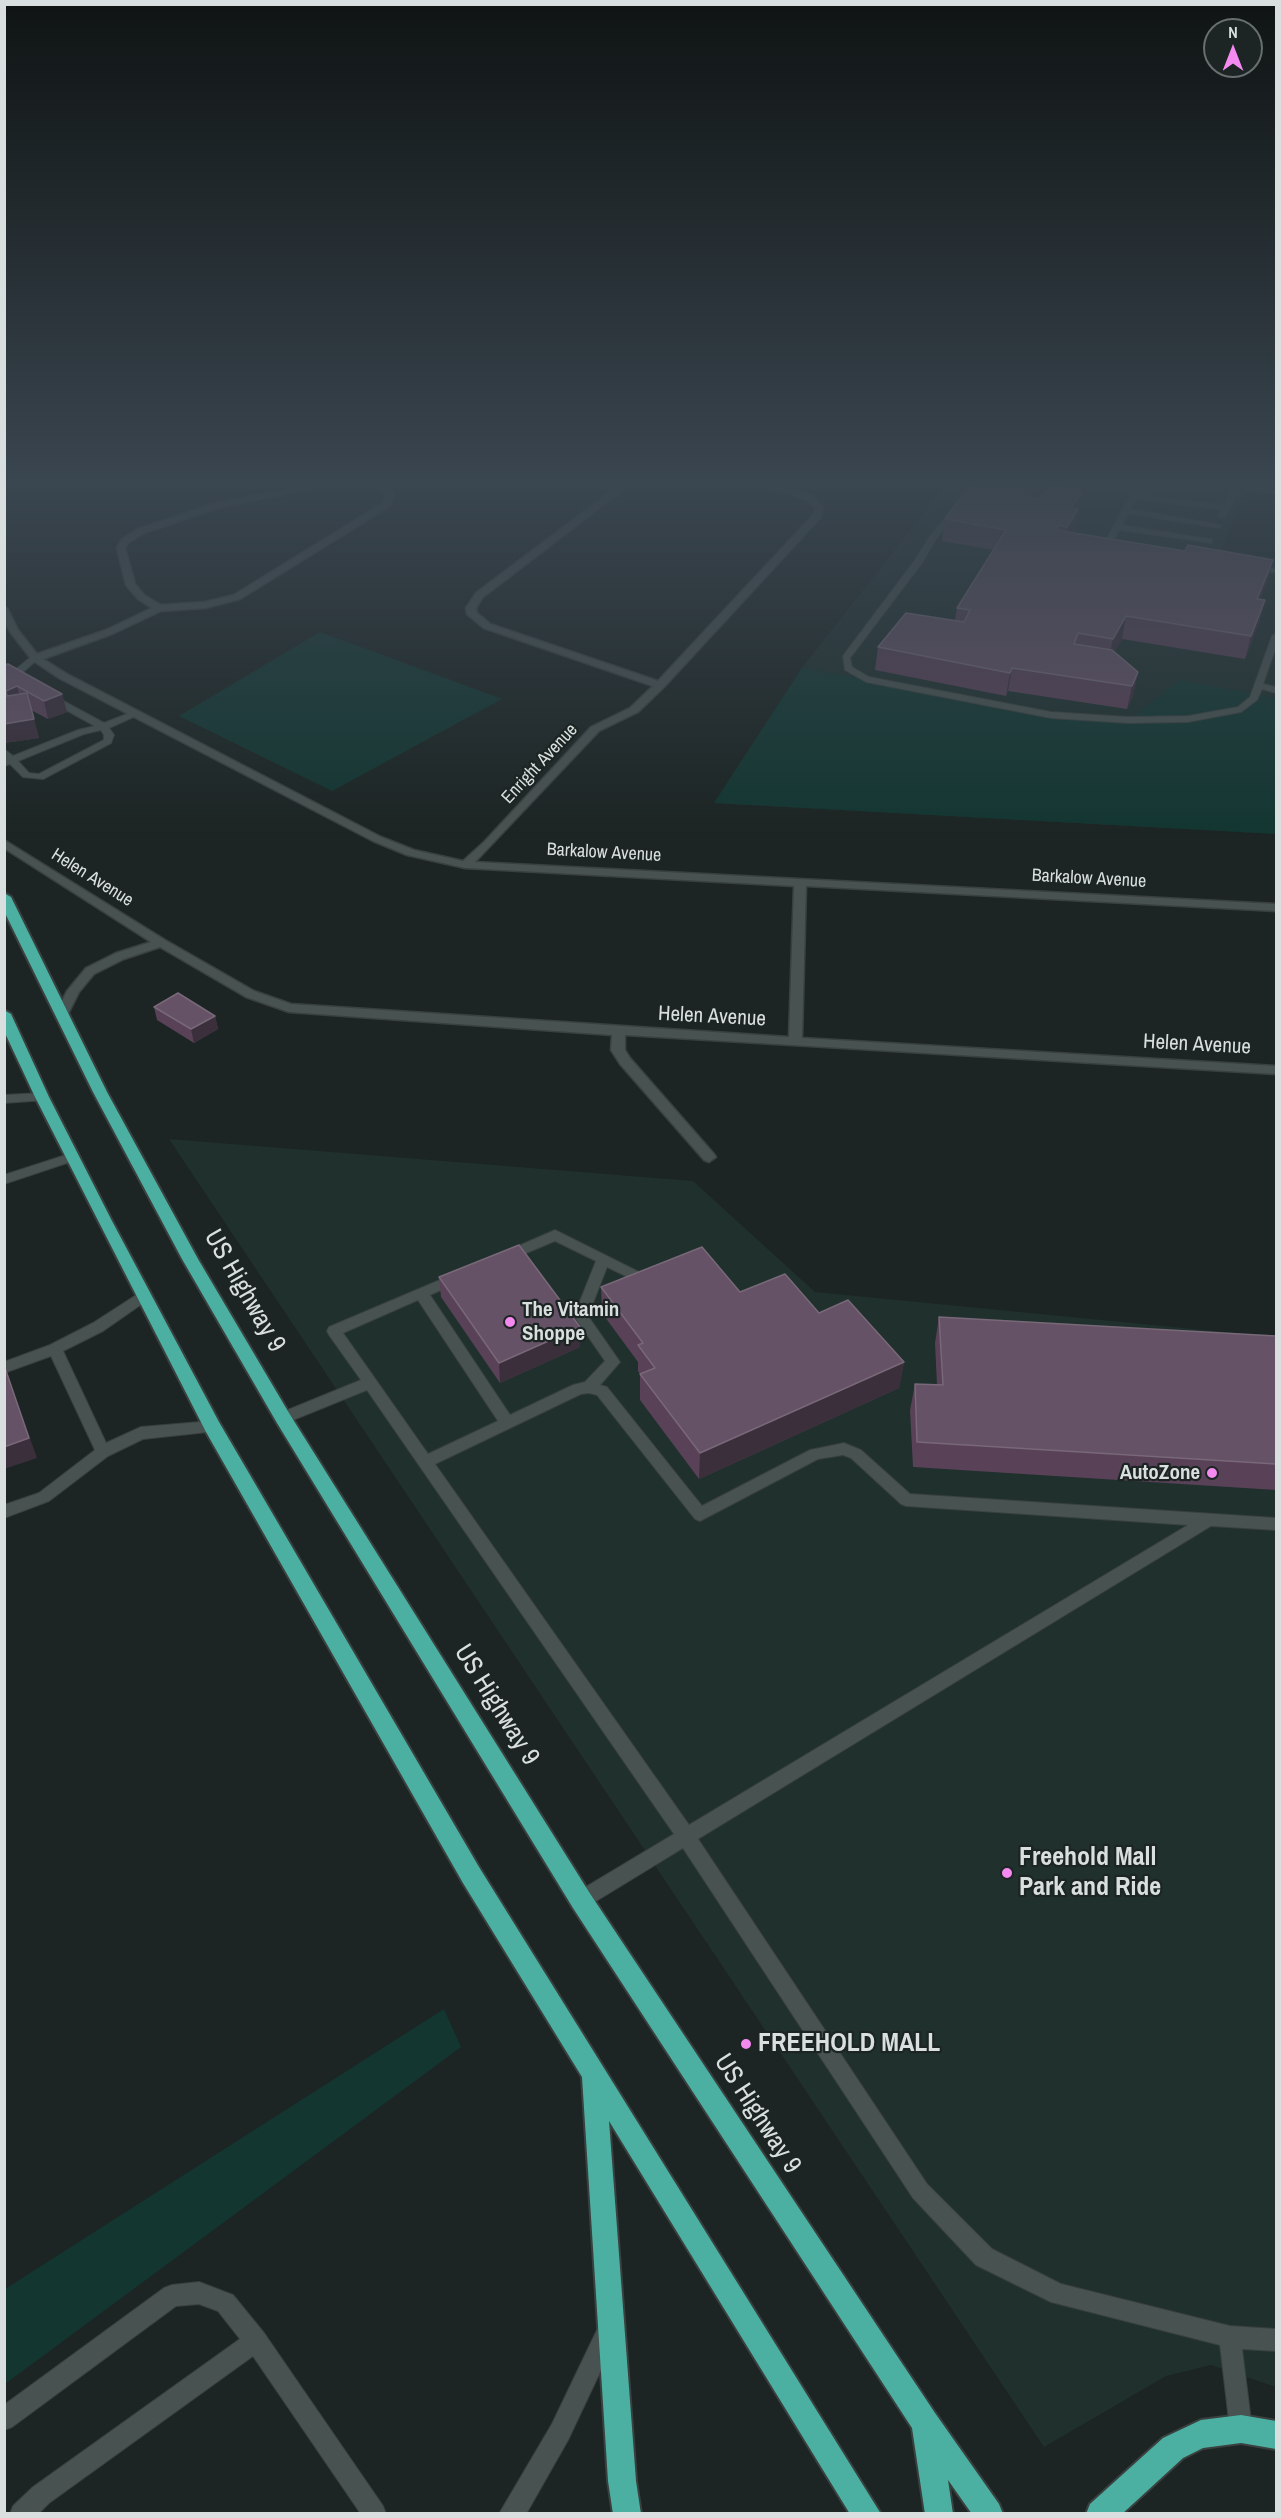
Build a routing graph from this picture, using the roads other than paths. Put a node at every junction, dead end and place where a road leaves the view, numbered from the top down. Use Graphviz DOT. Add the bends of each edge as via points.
graph roads {
  1 [pos="147,601"];
  2 [pos="227,601"];
  3 [pos="476,601"];
  4 [pos="739,601"];
  5 [pos="889,601"];
  6 [pos="159,608"];
  7 [pos="4,610"];
  8 [pos="1276,636"];
  9 [pos="35,658"];
  10 [pos="8,678"];
  11 [pos="22,683"];
  12 [pos="660,685"];
  13 [pos="1258,686"];
  14 [pos="1276,690"];
  15 [pos="43,694"];
  16 [pos="135,714"];
  17 [pos="104,727"];
  18 [pos="7,759"];
  19 [pos="4,843"];
  20 [pos="465,865"];
  21 [pos="800,882"];
  22 [pos="4,897"];
  23 [pos="1276,907"];
  24 [pos="161,943"];
  25 [pos="62,1013"];
  26 [pos="4,1014"];
  27 [pos="619,1031"];
  28 [pos="795,1041"];
  29 [pos="1276,1070"];
  30 [pos="42,1097"];
  31 [pos="4,1099"];
  32 [pos="72,1157"];
  33 [pos="709,1157"];
  34 [pos="4,1180"];
  35 [pos="603,1260"];
  36 [pos="493,1262"];
  37 [pos="462,1275"];
  38 [pos="639,1278"];
  39 [pos="421,1293"];
  40 [pos="144,1295"];
  41 [pos="55,1349"];
  42 [pos="4,1368"];
  43 [pos="371,1382"];
  44 [pos="589,1387"];
  45 [pos="283,1418"];
  46 [pos="507,1423"];
  47 [pos="212,1427"];
  48 [pos="103,1452"];
  49 [pos="425,1462"];
  50 [pos="4,1512"];
  51 [pos="1210,1519"];
  52 [pos="1276,1524"];
  53 [pos="686,1836"];
  54 [pos="581,1900"];
  55 [pos="594,2076"];
  56 [pos="611,2326"];
  57 [pos="1230,2337"];
  58 [pos="1276,2340"];
  59 [pos="256,2341"];
  60 [pos="4,2419"];
  61 [pos="925,2423"];
  62 [pos="1241,2429"];
  63 [pos="1276,2435"];
  64 [pos="21,2514"];
  65 [pos="375,2514"];
  66 [pos="510,2514"];
  67 [pos="627,2514"];
  68 [pos="867,2514"];
  69 [pos="939,2514"];
  70 [pos="989,2514"];
  71 [pos="1100,2514"];
  1 -- 6 [label="street"];
  2 -- 6 [label="street"];
  3 -- 12 [label="street" via="472,614 487,626"];
  4 -- 12 [label="street, Enright Avenue"];
  5 -- 13 [label="lane" via="846,658 848,668 866,679 1051,716 1128,720 1188,719 1241,709 1254,698"];
  6 -- 9 [label="street" via="128,625"];
  7 -- 9 [label="street, Barkalow Avenue"];
  8 -- 13 [label="lane"];
  9 -- 10 [label="lane"];
  9 -- 16 [label="street, Barkalow Avenue"];
  10 -- 11 [label="lane"];
  12 -- 20 [label="street, Enright Avenue" via="634,710 596,729"];
  13 -- 14 [label="lane"];
  15 -- 17 [label="lane"];
  16 -- 17 [label="lane"];
  16 -- 20 [label="street, Barkalow Avenue" via="376,839 411,853"];
  17 -- 18 [label="lane"];
  17 -- 18 [label="lane" via="108,741 40,777 26,775"];
  19 -- 24 [label="street, Helen Avenue"];
  20 -- 21 [label="street, Barkalow Avenue"];
  21 -- 23 [label="street, Barkalow Avenue"];
  21 -- 28 [label="street"];
  22 -- 25 [label="highway, US Highway 9"];
  24 -- 25 [label="street" via="90,971 73,991"];
  24 -- 27 [label="street, Helen Avenue" via="250,994 289,1008"];
  25 -- 45 [label="highway, US Highway 9" via="190,1259"];
  26 -- 30 [label="highway"];
  27 -- 28 [label="street, Helen Avenue"];
  27 -- 33 [label="street" via="618,1050 625,1061"];
  28 -- 29 [label="street, Helen Avenue"];
  30 -- 31 [label="lane"];
  30 -- 32 [label="highway"];
  32 -- 34 [label="lane"];
  32 -- 40 [label="highway"];
  35 -- 36 [label="lane" via="555,1235"];
  35 -- 38 [label="lane"];
  35 -- 44 [label="lane" via="580,1316 613,1362"];
  37 -- 39 [label="lane"];
  39 -- 43 [label="lane" via="334,1331"];
  39 -- 46 [label="lane"];
  40 -- 41 [label="lane" via="98,1327"];
  40 -- 47 [label="highway"];
  41 -- 42 [label="lane"];
  41 -- 48 [label="lane"];
  43 -- 45 [label="lane"];
  43 -- 49 [label="lane"];
  44 -- 46 [label="lane"];
  44 -- 51 [label="lane" via="602,1391 700,1515 815,1454 844,1449 856,1454 906,1500"];
  45 -- 54 [label="highway, US Highway 9"];
  46 -- 49 [label="lane"];
  47 -- 48 [label="lane" via="141,1433"];
  47 -- 55 [label="highway" via="471,1875"];
  48 -- 50 [label="lane" via="45,1497"];
  49 -- 53 [label="lane"];
  51 -- 52 [label="lane"];
  51 -- 53 [label="lane"];
  53 -- 54 [label="lane"];
  53 -- 57 [label="lane" via="920,2191 984,2257 1059,2294"];
  54 -- 61 [label="highway, US Highway 9"];
  55 -- 56 [label="highway"];
  55 -- 68 [label="highway"];
  56 -- 66 [label="lane" via="560,2432"];
  56 -- 67 [label="highway"];
  57 -- 58 [label="lane"];
  57 -- 62 [label="lane"];
  59 -- 60 [label="lane" via="225,2303 199,2293 172,2296"];
  59 -- 64 [label="lane" via="41,2495"];
  59 -- 65 [label="lane"];
  61 -- 69 [label="highway"];
  61 -- 70 [label="highway, US Highway 9"];
  62 -- 63 [label="highway"];
  62 -- 71 [label="highway" via="1201,2434 1173,2448"];
}
